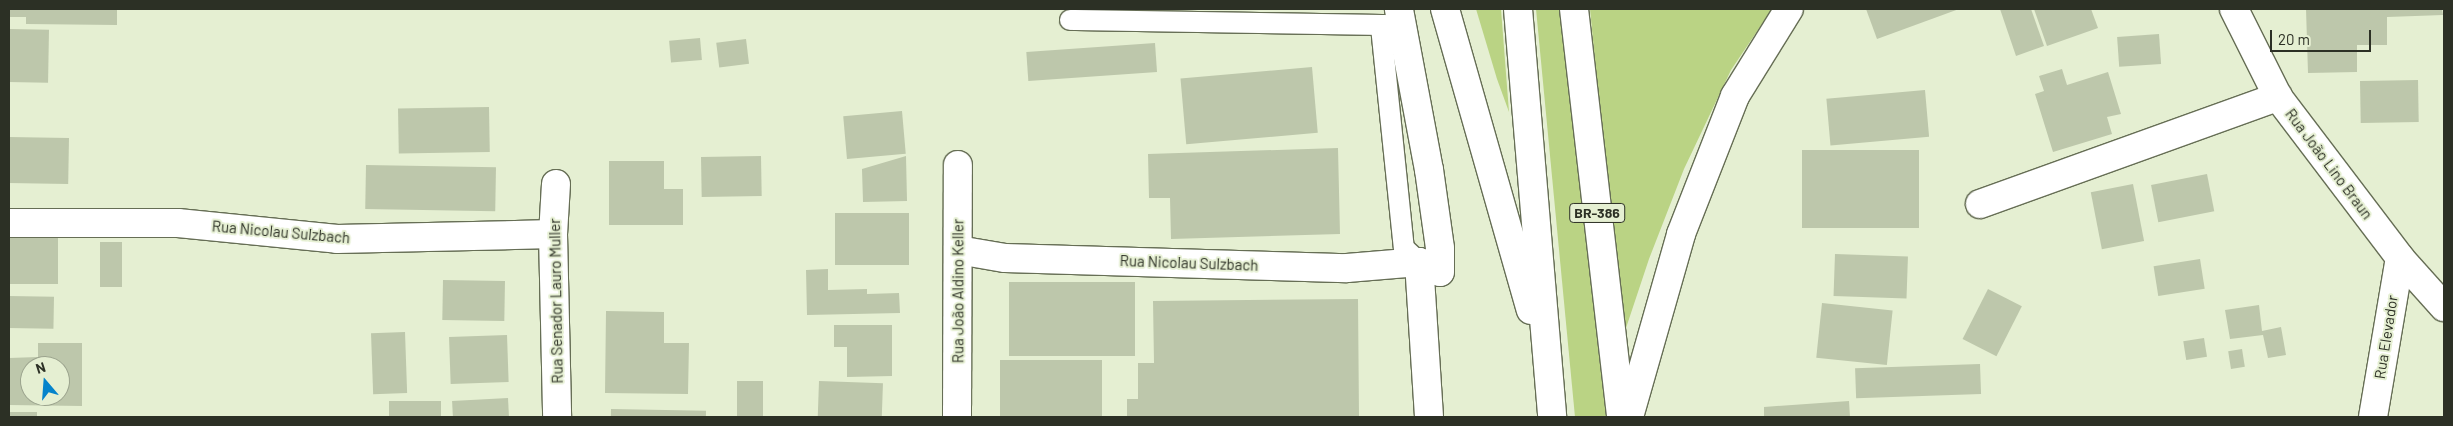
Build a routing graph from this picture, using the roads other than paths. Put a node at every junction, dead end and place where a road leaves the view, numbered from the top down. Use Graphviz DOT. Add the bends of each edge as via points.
graph roads {
  1 [pos="1445,9"];
  2 [pos="1518,9"];
  3 [pos="1574,9"];
  4 [pos="1789,9"];
  5 [pos="2234,9"];
  6 [pos="1070,20"];
  7 [pos="1394,20"];
  8 [pos="2278,97"];
  9 [pos="958,165"];
  10 [pos="556,184"];
  11 [pos="1980,204"];
  12 [pos="9,223"];
  13 [pos="554,234"];
  14 [pos="958,250"];
  15 [pos="1421,253"];
  16 [pos="2400,258"];
  17 [pos="2444,307"];
  18 [pos="1547,370"];
  19 [pos="557,417"];
  20 [pos="957,417"];
  21 [pos="1429,417"];
  22 [pos="1552,417"];
  23 [pos="1620,417"];
  24 [pos="1629,417"];
  25 [pos="2373,417"];
  1 -- 18 [label="main road"];
  2 -- 18 [label="main road"];
  3 -- 23 [label="main road, BR-386"];
  4 -- 24 [label="main road" via="1735,96 1681,234"];
  5 -- 8 [label="main road, Rua João Lino Braun"];
  6 -- 7 [label="lane"];
  7 -- 15 [label="main road"];
  7 -- 15 [label="lane"];
  8 -- 11 [label="main road"];
  8 -- 16 [label="main road, Rua João Lino Braun"];
  9 -- 14 [label="main road, Rua João Aldino Keller"];
  10 -- 13 [label="main road, Rua Senador Lauro Muller"];
  12 -- 13 [label="main road, Rua Nicolau Sulzbach" via="178,222 337,238"];
  13 -- 19 [label="main road, Rua Senador Lauro Muller"];
  14 -- 15 [label="main road, Rua Nicolau Sulzbach" via="1005,258 1328,268"];
  14 -- 20 [label="main road, Rua João Aldino Keller"];
  15 -- 21 [label="main road"];
  16 -- 17 [label="main road, Rua João Lino Braun"];
  16 -- 25 [label="main road, Rua Elevador"];
  18 -- 22 [label="main road"];
}
